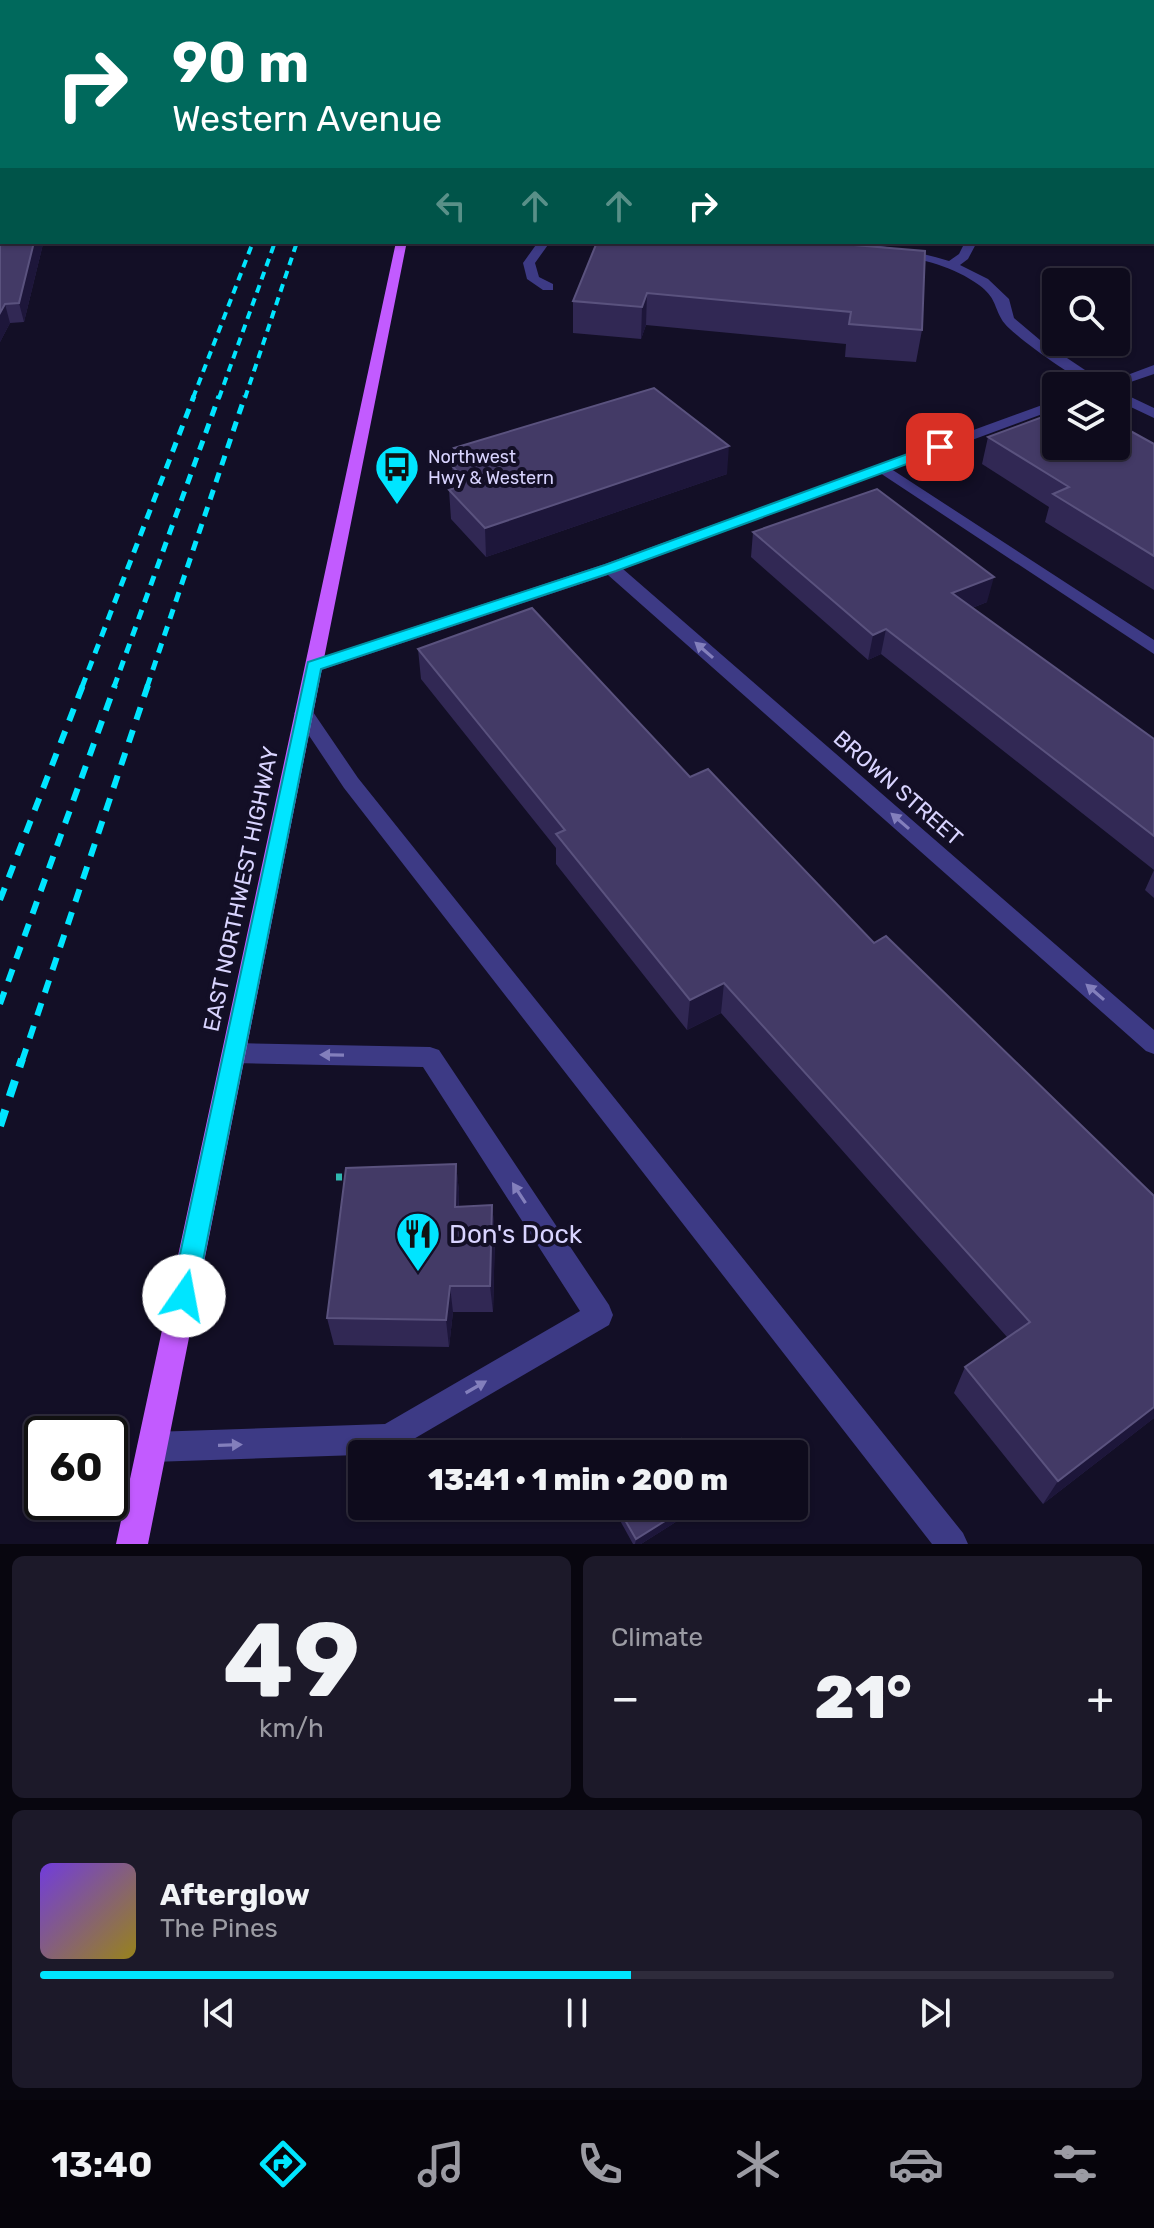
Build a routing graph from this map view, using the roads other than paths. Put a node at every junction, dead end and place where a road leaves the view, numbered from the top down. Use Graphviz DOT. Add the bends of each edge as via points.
graph roads {
  1 [pos="401,244"];
  2 [pos="543,244"];
  3 [pos="843,244"];
  4 [pos="970,244"];
  5 [pos="951,266"];
  6 [pos="548,287"];
  7 [pos="1154,369"];
  8 [pos="1081,372"];
  9 [pos="1130,377"];
  10 [pos="1130,401"];
  11 [pos="1042,409"];
  12 [pos="1154,414"];
  13 [pos="882,468"];
  14 [pos="611,568"];
  15 [pos="1154,648"];
  16 [pos="314,666"];
  17 [pos="304,713"];
  18 [pos="1154,1044"];
  19 [pos="234,1053"];
  20 [pos="152,1447"];
  21 [pos="132,1544"];
  22 [pos="952,1544"];
  1 -- 16 [label="main road, EAST NORTHWEST HIGHWAY"];
  2 -- 6 [label="street" via="529,263 533,279"];
  3 -- 5 [label="street"];
  4 -- 5 [label="street"];
  5 -- 8 [label="street" via="983,282 1004,302 1008,319"];
  7 -- 9 [label="street"];
  10 -- 12 [label="street"];
  11 -- 13 [label="street"];
  13 -- 14 [label="street"];
  13 -- 15 [label="street"];
  14 -- 16 [label="street"];
  18 -- 14 [label="street, BROWN STREET, one-way"];
  16 -- 17 [label="main road, EAST NORTHWEST HIGHWAY"];
  17 -- 19 [label="main road, EAST NORTHWEST HIGHWAY"];
  17 -- 22 [label="street" via="360,795"];
  19 -- 20 [label="main road, EAST NORTHWEST HIGHWAY"];
  20 -- 19 [label="street, one-way" via="388,1439 599,1315 430,1057"];
  20 -- 21 [label="main road, EAST NORTHWEST HIGHWAY"];
}
